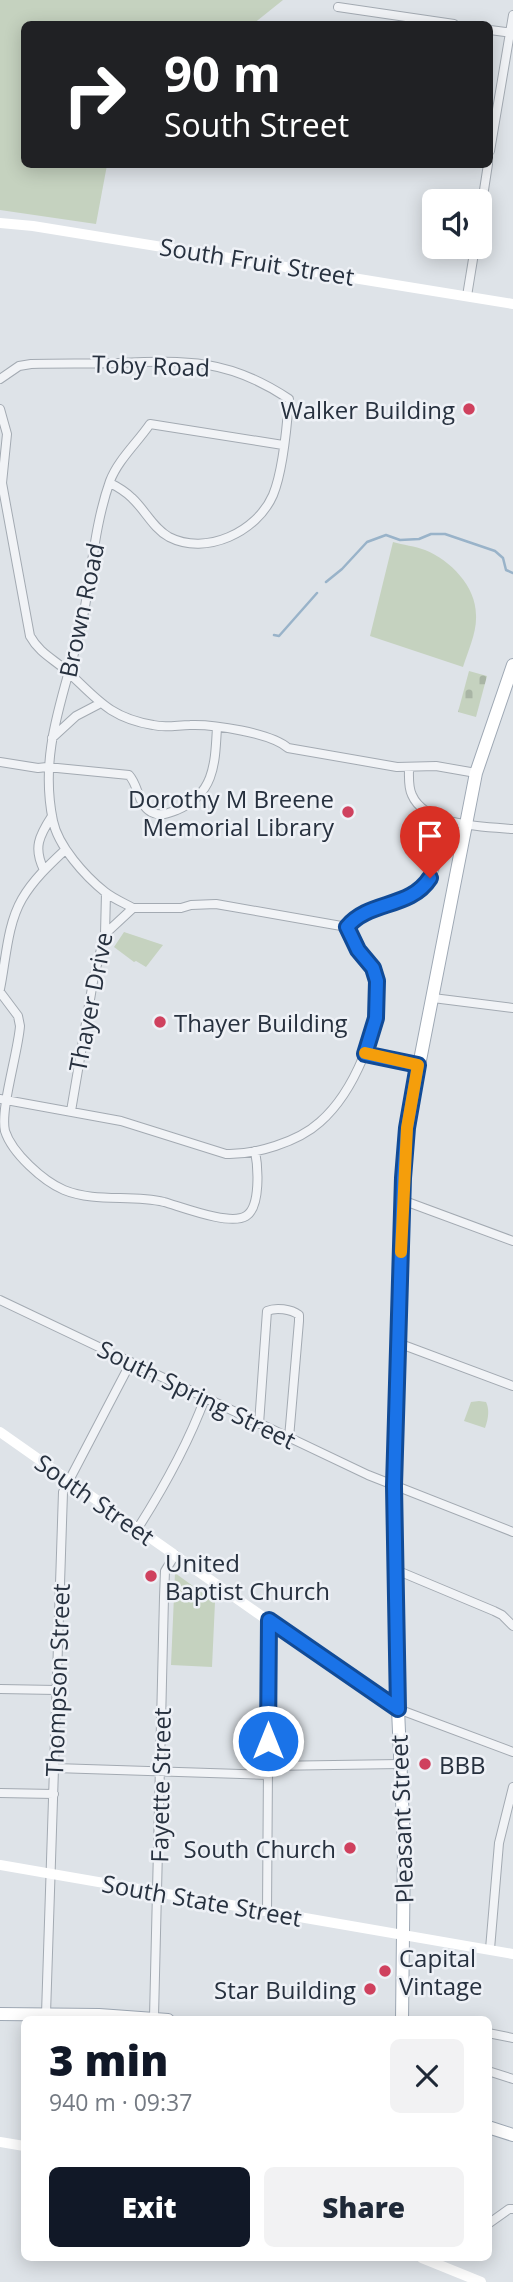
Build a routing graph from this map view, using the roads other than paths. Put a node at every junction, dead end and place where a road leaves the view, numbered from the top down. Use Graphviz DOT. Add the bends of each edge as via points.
graph roads {
  1 [pos="338,7"];
  2 [pos="513,15"];
  3 [pos="434,21"];
  4 [pos="493,30"];
  5 [pos="512,33"];
  6 [pos="493,134"];
  7 [pos="487,168"];
  8 [pos="484,189"];
  9 [pos="0,223"];
  10 [pos="473,259"];
  11 [pos="467,296"];
  12 [pos="513,304"];
  13 [pos="0,379"];
  14 [pos="0,409"];
  15 [pos="283,445"];
  16 [pos="110,483"];
  17 [pos="513,665"];
  18 [pos="68,672"];
  19 [pos="99,704"];
  20 [pos="217,727"];
  21 [pos="52,738"];
  22 [pos="0,762"];
  23 [pos="47,767"];
  24 [pos="409,768"];
  25 [pos="476,773"];
  26 [pos="52,816"];
  27 [pos="445,820"];
  28 [pos="466,823"];
  29 [pos="513,829"];
  30 [pos="65,850"];
  31 [pos="44,870"];
  32 [pos="106,893"];
  33 [pos="133,908"];
  34 [pos="347,927"];
  35 [pos="106,934"];
  36 [pos="0,991"];
  37 [pos="433,998"];
  38 [pos="513,1008"];
  39 [pos="365,1054"];
  40 [pos="418,1065"];
  41 [pos="0,1088"];
  42 [pos="3,1099"];
  43 [pos="71,1111"];
  44 [pos="255,1151"];
  45 [pos="402,1200"];
  46 [pos="513,1241"];
  47 [pos="0,1300"];
  48 [pos="398,1343"];
  49 [pos="131,1362"];
  50 [pos="513,1386"];
  51 [pos="205,1398"];
  52 [pos="259,1424"];
  53 [pos="0,1432"];
  54 [pos="289,1438"];
  55 [pos="69,1480"];
  56 [pos="394,1486"];
  57 [pos="138,1528"];
  58 [pos="513,1532"];
  59 [pos="176,1555"];
  60 [pos="396,1570"];
  61 [pos="269,1620"];
  62 [pos="513,1626"];
  63 [pos="0,1689"];
  64 [pos="56,1690"];
  65 [pos="398,1709"];
  66 [pos="513,1752"];
  67 [pos="400,1764"];
  68 [pos="55,1768"];
  69 [pos="268,1770"];
  70 [pos="161,1772"];
  71 [pos="513,1787"];
  72 [pos="0,1793"];
  73 [pos="54,1794"];
  74 [pos="0,1865"];
  75 [pos="51,1874"];
  76 [pos="158,1892"];
  77 [pos="267,1912"];
  78 [pos="403,1936"];
  79 [pos="490,1950"];
  80 [pos="513,1954"];
  81 [pos="0,2014"];
  82 [pos="46,2014"];
  83 [pos="118,2016"];
  84 [pos="154,2016"];
  85 [pos="401,2016"];
  86 [pos="492,2035"];
  87 [pos="513,2038"];
  88 [pos="492,2072"];
  89 [pos="513,2079"];
  90 [pos="492,2128"];
  91 [pos="513,2135"];
  92 [pos="0,2142"];
  93 [pos="21,2146"];
  94 [pos="513,2209"];
  95 [pos="492,2221"];
  96 [pos="434,2261"];
  97 [pos="481,2282"];
  1 -- 3 [label="street"];
  2 -- 5 [label="street"];
  4 -- 5 [label="street"];
  5 -- 6 [label="street"];
  7 -- 8 [label="street"];
  9 -- 11 [label="street, South Fruit Street"];
  10 -- 11 [label="street"];
  11 -- 12 [label="street, South Fruit Street"];
  13 -- 15 [label="street, Toby Road" via="31,364 167,360 215,365 256,379 289,399"];
  14 -- 18 [label="street" via="7,434 2,483 30,636 41,652"];
  15 -- 16 [label="street, Brown Road" via="150,424"];
  15 -- 16 [label="street, Toby Road" via="276,485 263,512 231,536 212,543 182,542 163,533 133,499"];
  16 -- 18 [label="street, Brown Road"];
  17 -- 25 [label="main road, Pleasant Street"];
  18 -- 19 [label="street"];
  18 -- 21 [label="street, Brown Road"];
  19 -- 20 [label="street" via="153,726"];
  19 -- 21 [label="street" via="76,716"];
  20 -- 23 [label="street" via="207,788 184,807 166,814 148,810 129,775"];
  20 -- 24 [label="street" via="274,740 288,748"];
  21 -- 23 [label="street, Brown Road"];
  22 -- 23 [label="street"];
  23 -- 26 [label="street, Brown Road"];
  24 -- 25 [label="street" via="436,766"];
  24 -- 27 [label="street" via="412,797 425,811"];
  25 -- 28 [label="main road, Pleasant Street"];
  26 -- 30 [label="street, Brown Road"];
  26 -- 31 [label="street" via="40,834 37,856"];
  27 -- 28 [label="street"];
  27 -- 34 [label="street" via="440,848 424,887 415,895 356,917"];
  28 -- 29 [label="street"];
  28 -- 37 [label="main road, Pleasant Street"];
  30 -- 31 [label="street"];
  30 -- 32 [label="street, Brown Road"];
  31 -- 36 [label="street" via="20,902 13,920"];
  32 -- 33 [label="street, Brown Road"];
  32 -- 35 [label="street, Thayer Drive"];
  33 -- 34 [label="street" via="216,904"];
  33 -- 35 [label="street"];
  34 -- 39 [label="street" via="377,981 376,1018"];
  35 -- 43 [label="street, Thayer Drive" via="94,976"];
  36 -- 42 [label="street" via="20,1026"];
  37 -- 38 [label="street"];
  37 -- 40 [label="main road, Pleasant Street"];
  39 -- 40 [label="street"];
  39 -- 44 [label="street" via="320,1123 291,1140"];
  40 -- 45 [label="main road, Pleasant Street" via="407,1128"];
  41 -- 42 [label="street"];
  42 -- 43 [label="street"];
  42 -- 44 [label="street" via="3,1125 12,1144 46,1180 83,1196 143,1198 240,1219 254,1206"];
  43 -- 44 [label="street" via="134,1125 206,1150 238,1155"];
  45 -- 46 [label="street"];
  45 -- 48 [label="main road, Pleasant Street"];
  47 -- 49 [label="street, South Spring Street"];
  48 -- 50 [label="street"];
  48 -- 56 [label="main road, Pleasant Street"];
  49 -- 51 [label="street, South Spring Street"];
  49 -- 55 [label="street, Thompson Street"];
  51 -- 52 [label="street, South Spring Street"];
  51 -- 57 [label="street" via="167,1481"];
  52 -- 54 [label="street, South Spring Street"];
  52 -- 54 [label="street" via="267,1311 283,1310 299,1315"];
  53 -- 55 [label="street, South Street"];
  54 -- 56 [label="street, South Spring Street"];
  55 -- 57 [label="street, South Street"];
  55 -- 64 [label="street, Thompson Street" via="62,1504"];
  56 -- 58 [label="street, South Spring Street"];
  56 -- 60 [label="main road, Pleasant Street"];
  57 -- 59 [label="street, South Street"];
  59 -- 61 [label="street, South Street"];
  59 -- 70 [label="street, Fayette Street" via="166,1571"];
  60 -- 62 [label="street" via="494,1611"];
  60 -- 65 [label="main road, Pleasant Street"];
  61 -- 65 [label="street, South Street"];
  61 -- 69 [label="street"];
  63 -- 64 [label="street"];
  64 -- 68 [label="street, Thompson Street"];
  65 -- 66 [label="street"];
  65 -- 67 [label="main road, Pleasant Street"];
  67 -- 69 [label="street"];
  67 -- 78 [label="main road, Pleasant Street"];
  68 -- 70 [label="street"];
  68 -- 73 [label="street, Thompson Street"];
  69 -- 70 [label="street"];
  69 -- 77 [label="street"];
  70 -- 76 [label="street, Fayette Street"];
  71 -- 79 [label="street" via="499,1843"];
  72 -- 73 [label="street"];
  73 -- 75 [label="street, Thompson Street"];
  74 -- 75 [label="street, South State Street"];
  75 -- 76 [label="street, South State Street"];
  75 -- 82 [label="street, Thompson Street"];
  76 -- 77 [label="street, South State Street"];
  76 -- 84 [label="street, Fayette Street"];
  77 -- 78 [label="street, South State Street"];
  78 -- 79 [label="street, South State Street"];
  78 -- 85 [label="main road, Pleasant Street"];
  79 -- 80 [label="street, South State Street"];
  81 -- 82 [label="main road"];
  82 -- 83 [label="main road"];
  86 -- 87 [label="street"];
  88 -- 89 [label="street"];
  90 -- 91 [label="main road"];
  92 -- 93 [label="street"];
  94 -- 95 [label="street"];
  96 -- 97 [label="street"];
}
